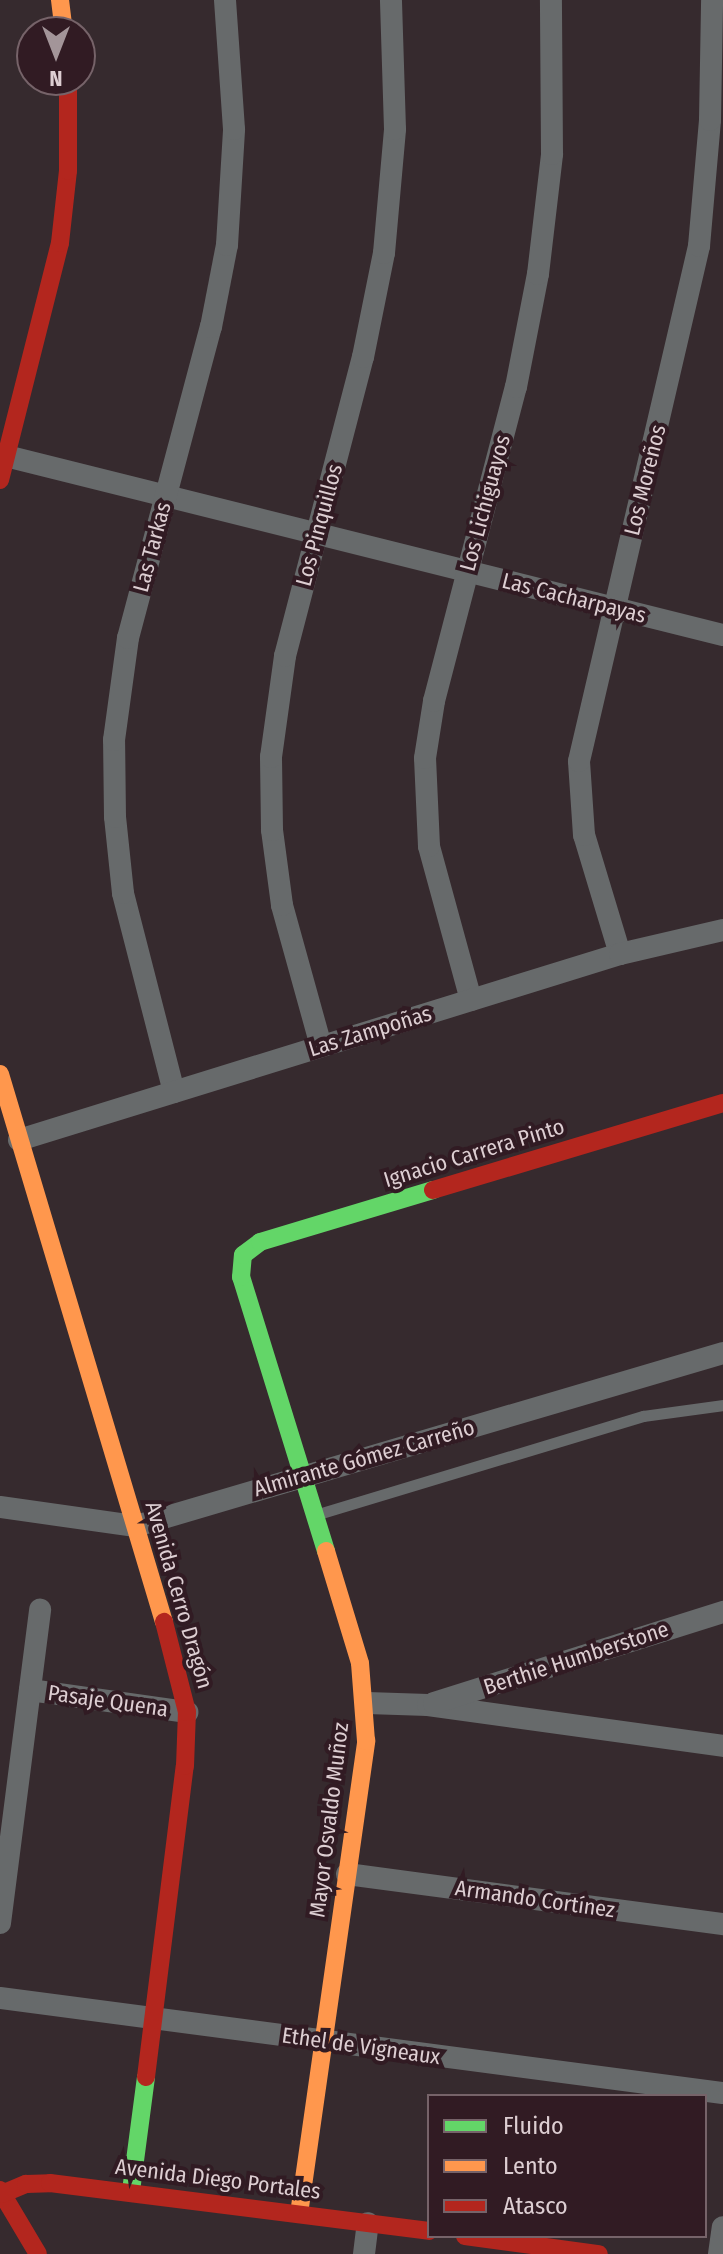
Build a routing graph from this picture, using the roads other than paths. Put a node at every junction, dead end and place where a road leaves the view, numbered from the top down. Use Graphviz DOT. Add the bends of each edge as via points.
graph roads {
  1 [pos="225,0"];
  2 [pos="391,0"];
  3 [pos="551,0"];
  4 [pos="712,0"];
  5 [pos="68,96"];
  6 [pos="6,456"];
  7 [pos="0,480"];
  8 [pos="166,496"];
  9 [pos="317,533"];
  10 [pos="467,571"];
  11 [pos="613,608"];
  12 [pos="723,635"];
  13 [pos="723,930"];
  14 [pos="620,954"];
  15 [pos="471,1000"];
  16 [pos="321,1046"];
  17 [pos="0,1074"];
  18 [pos="174,1092"];
  19 [pos="723,1103"];
  20 [pos="19,1140"];
  21 [pos="243,1255"];
  22 [pos="723,1353"];
  23 [pos="723,1405"];
  24 [pos="303,1476"];
  25 [pos="0,1507"];
  26 [pos="314,1516"];
  27 [pos="136,1526"];
  28 [pos="40,1610"];
  29 [pos="723,1612"];
  30 [pos="30,1690"];
  31 [pos="367,1703"];
  32 [pos="428,1705"];
  33 [pos="187,1712"];
  34 [pos="723,1746"];
  35 [pos="347,1874"];
  36 [pos="0,1923"];
  37 [pos="723,1924"];
  38 [pos="0,1998"];
  39 [pos="153,2018"];
  40 [pos="323,2041"];
  41 [pos="723,2093"];
  42 [pos="131,2191"];
  43 [pos="1,2192"];
  44 [pos="299,2214"];
  45 [pos="368,2223"];
  46 [pos="723,2227"];
  47 [pos="427,2231"];
  48 [pos="476,2238"];
  49 [pos="544,2250"];
  50 [pos="38,2254"];
  51 [pos="364,2254"];
  52 [pos="599,2254"];
  53 [pos="719,2254"];
  1 -- 8 [label="street, Las Tarkas" via="234,129 227,245"];
  2 -- 9 [label="street, Los Pinquillos" via="395,129 384,253"];
  3 -- 10 [label="street, Los Lichiguayos" via="552,154 538,274 516,387"];
  4 -- 11 [label="street, Los Moreños" via="710,120 699,246 676,362"];
  5 -- 6 [label="street" via="68,171 60,243"];
  6 -- 7 [label="street"];
  6 -- 8 [label="street, Las Cacharpayas"];
  8 -- 9 [label="street, Las Cacharpayas"];
  8 -- 18 [label="street, Las Tarkas" via="122,666 113,778 130,930"];
  9 -- 10 [label="street, Las Cacharpayas"];
  9 -- 16 [label="street, Los Pinquillos" via="278,690 271,791 282,905"];
  10 -- 11 [label="street, Las Cacharpayas"];
  10 -- 15 [label="street, Los Lichiguayos" via="431,715 424,787 435,875"];
  11 -- 12 [label="street, Las Cacharpayas"];
  11 -- 14 [label="street, Los Moreños" via="582,735 579,787 589,858"];
  13 -- 14 [label="street, Las Zampoñas"];
  14 -- 15 [label="street, Las Zampoñas"];
  15 -- 16 [label="street, Las Zampoñas"];
  16 -- 18 [label="street, Las Zampoñas"];
  17 -- 20 [label="street, Avenida Cerro Dragón"];
  18 -- 20 [label="street, Las Zampoñas"];
  19 -- 21 [label="street, Ignacio Carrera Pinto" via="260,1242"];
  20 -- 27 [label="street, Avenida Cerro Dragón"];
  21 -- 24 [label="street, Mayor Osvaldo Muñoz" via="241,1277"];
  22 -- 24 [label="street, Almirante Gómez Carreño"];
  23 -- 26 [label="lane" via="643,1416"];
  24 -- 26 [label="street, Mayor Osvaldo Muñoz"];
  24 -- 27 [label="street, Almirante Gómez Carreño"];
  25 -- 27 [label="street, Almirante Gómez Carreño"];
  26 -- 31 [label="street, Mayor Osvaldo Muñoz" via="360,1663"];
  27 -- 33 [label="street, Avenida Cerro Dragón"];
  28 -- 30 [label="street, Pasaje Quena"];
  29 -- 32 [label="street, Berthie Humberstone"];
  30 -- 33 [label="street, Pasaje Quena"];
  30 -- 36 [label="street, Pasaje Quena"];
  31 -- 32 [label="street, Berthie Humberstone"];
  31 -- 35 [label="street, Mayor Osvaldo Muñoz"];
  32 -- 34 [label="street, Berthie Humberstone"];
  33 -- 39 [label="street, Avenida Cerro Dragón"];
  35 -- 37 [label="street, Armando Cortínez"];
  35 -- 40 [label="street, Mayor Osvaldo Muñoz"];
  38 -- 39 [label="street, Ethel de Vigneaux"];
  39 -- 40 [label="street, Ethel de Vigneaux"];
  39 -- 42 [label="street, Avenida Cerro Dragón"];
  40 -- 41 [label="street, Ethel de Vigneaux"];
  40 -- 44 [label="street, Mayor Osvaldo Muñoz"];
  42 -- 43 [label="street, Avenida Diego Portales" via="38,2182"];
  42 -- 44 [label="street, Avenida Diego Portales"];
  43 -- 50 [label="street"];
  44 -- 45 [label="street, Avenida Diego Portales"];
  45 -- 47 [label="street, Avenida Diego Portales"];
  45 -- 51 [label="street"];
  46 -- 53 [label="street"];
  48 -- 49 [label="street"];
  49 -- 52 [label="street"];
}
